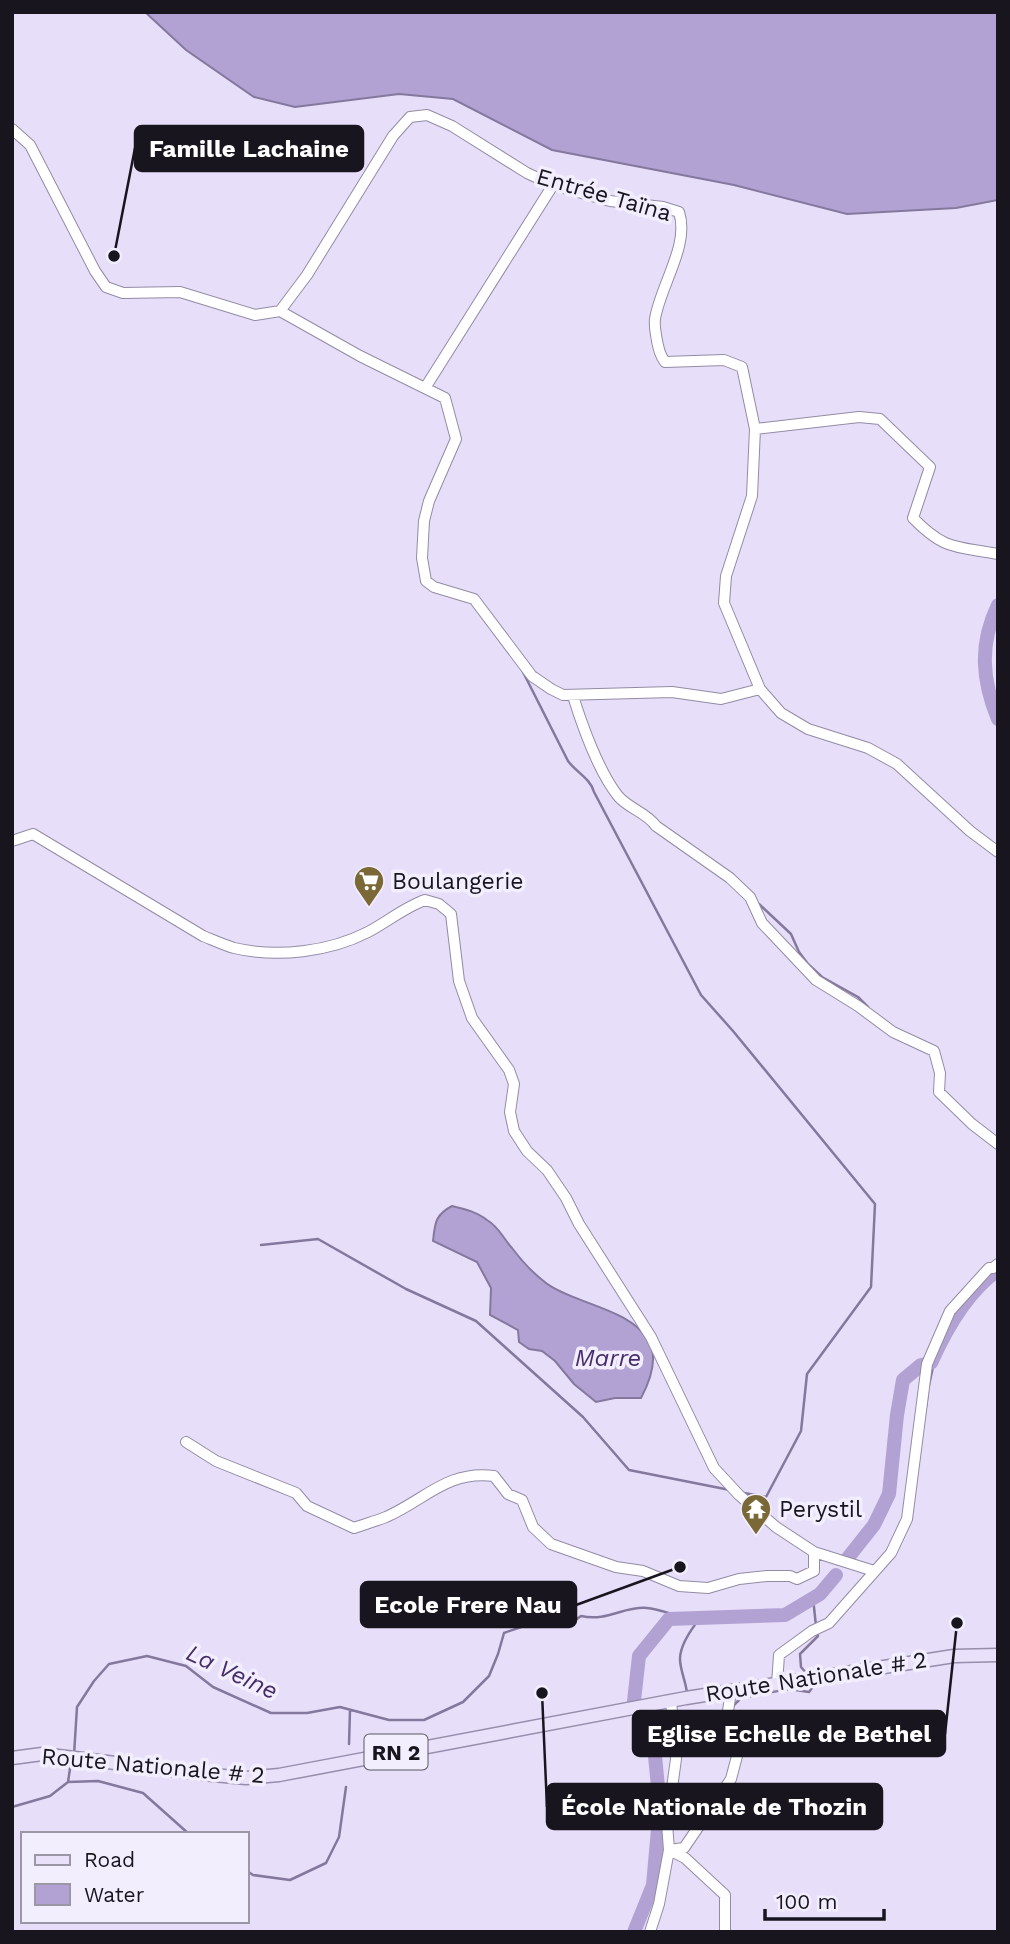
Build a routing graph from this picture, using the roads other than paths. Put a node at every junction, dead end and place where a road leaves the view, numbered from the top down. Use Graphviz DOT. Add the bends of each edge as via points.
graph roads {
  1 [pos="12,129"];
  2 [pos="553,185"];
  3 [pos="280,311"];
  4 [pos="425,388"];
  5 [pos="755,429"];
  6 [pos="998,554"];
  7 [pos="760,689"];
  8 [pos="573,696"];
  9 [pos="12,841"];
  10 [pos="998,852"];
  11 [pos="998,1144"];
  12 [pos="998,1264"];
  13 [pos="186,1442"];
  14 [pos="814,1552"];
  15 [pos="874,1571"];
  16 [pos="998,1655"];
  17 [pos="777,1684"];
  18 [pos="731,1691"];
  19 [pos="671,1701"];
  20 [pos="12,1758"];
  21 [pos="669,1850"];
  22 [pos="650,1932"];
  23 [pos="725,1932"];
  1 -- 3 [label="street" via="30,145 106,286 123,293 192,294 255,315"];
  2 -- 3 [label="street, Entrée Taïna" via="452,126 427,115 410,117 393,136"];
  2 -- 4 [label="street"];
  2 -- 5 [label="street, Entrée Taïna" via="610,201 679,212 682,223 674,264 654,323 660,356 665,362 724,360 742,367"];
  3 -- 4 [label="street"];
  4 -- 8 [label="street" via="445,398 457,439 424,521 426,581 474,599 532,676 551,690"];
  5 -- 6 [label="street" via="859,417 880,419 930,467 913,518 951,547"];
  5 -- 7 [label="street, Entrée Taïna" via="752,496 726,576 724,603"];
  7 -- 8 [label="street" via="721,699 672,692"];
  7 -- 10 [label="street, Entrée Taïna" via="781,712 808,729 868,748 897,764"];
  8 -- 11 [label="street" via="617,795 730,878 750,897 762,923 816,980 893,1032 934,1051 939,1092"];
  9 -- 14 [label="street" via="33,834 204,936 234,948 270,952 335,946 425,900 451,914 459,981 472,1018 514,1084 510,1112 514,1131 566,1198 646,1328 714,1468 776,1527"];
  12 -- 15 [label="street" via="975,1281 950,1311 927,1364 906,1519 891,1553"];
  13 -- 14 [label="street" via="216,1461 296,1493 307,1506 354,1528 386,1517 441,1484 475,1474 494,1476 508,1494 522,1500 533,1527 551,1544 679,1586 708,1588 739,1578 766,1576 797,1579 814,1572"];
  14 -- 15 [label="street"];
  15 -- 17 [label="street" via="824,1626 779,1655"];
  16 -- 17 [label="main road, Route Nationale # 2 / RN 2" via="954,1656"];
  17 -- 18 [label="main road, Route Nationale # 2 / RN 2"];
  18 -- 19 [label="main road, Route Nationale # 2 / RN 2"];
  18 -- 21 [label="street" via="728,1711 737,1756 731,1779 684,1848"];
  19 -- 20 [label="main road, Route Nationale # 2 / RN 2" via="246,1778 43,1754"];
  19 -- 21 [label="street" via="676,1759 667,1824"];
  21 -- 22 [label="street"];
  21 -- 23 [label="street" via="685,1858 725,1895"];
}
